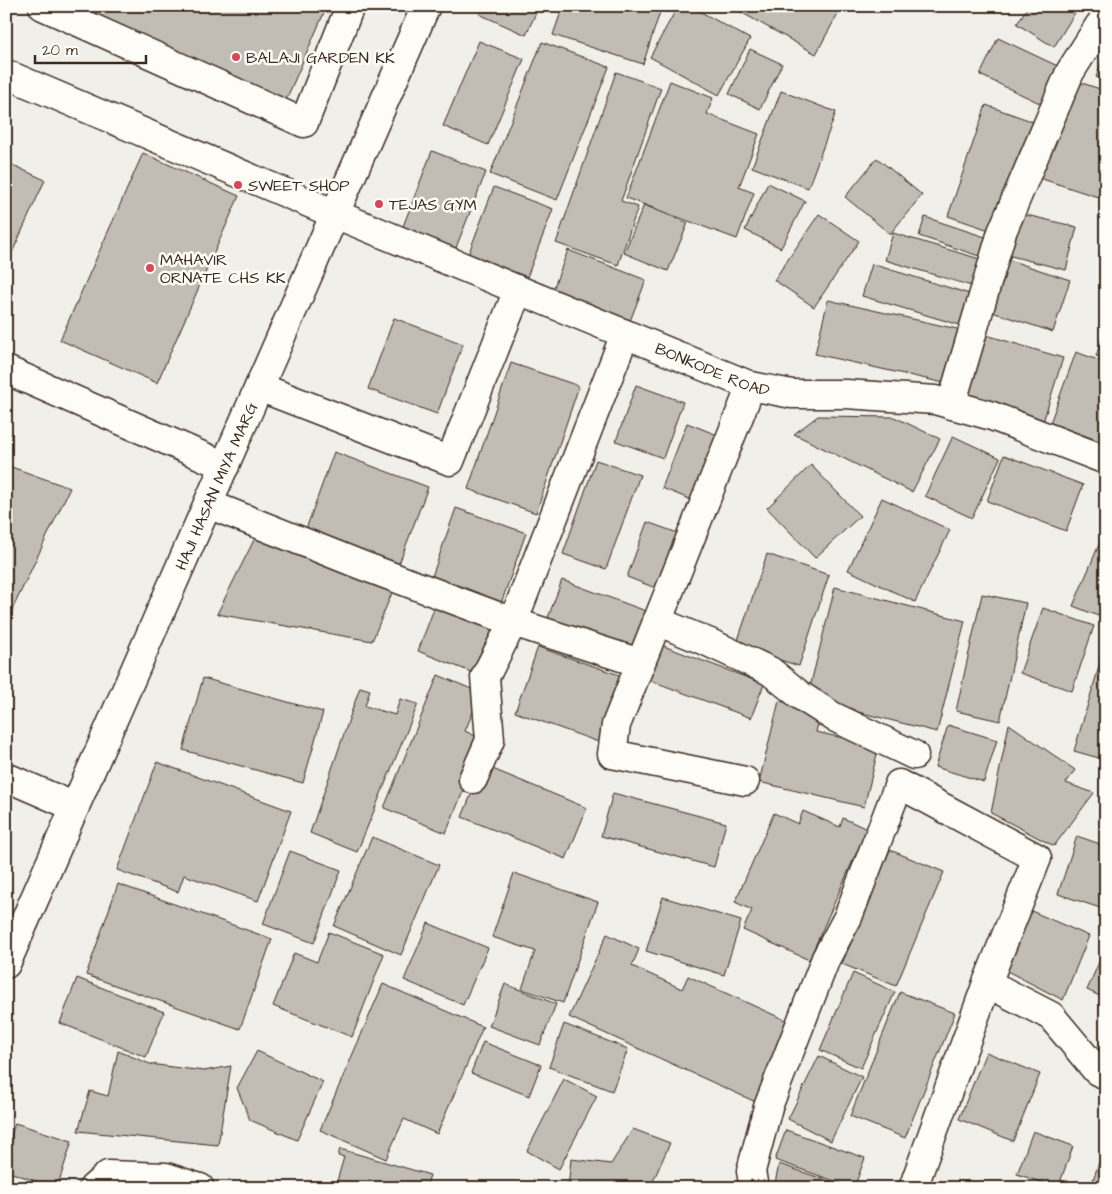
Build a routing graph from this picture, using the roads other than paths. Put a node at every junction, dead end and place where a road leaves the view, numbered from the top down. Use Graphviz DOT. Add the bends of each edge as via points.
graph roads {
  1 [pos="43,6"];
  2 [pos="350,6"];
  3 [pos="426,6"];
  4 [pos="1106,18"];
  5 [pos="6,74"];
  6 [pos="335,214"];
  7 [pos="518,290"];
  8 [pos="625,334"];
  9 [pos="6,370"];
  10 [pos="751,386"];
  11 [pos="259,388"];
  12 [pos="952,405"];
  13 [pos="1106,460"];
  14 [pos="225,466"];
  15 [pos="208,504"];
  16 [pos="657,621"];
  17 [pos="513,622"];
  18 [pos="640,663"];
  19 [pos="914,755"];
  20 [pos="6,778"];
  21 [pos="473,779"];
  22 [pos="745,781"];
  23 [pos="75,807"];
  24 [pos="6,964"];
  25 [pos="987,983"];
  26 [pos="1106,1075"];
  27 [pos="93,1188"];
  28 [pos="200,1188"];
  29 [pos="754,1188"];
  30 [pos="913,1188"];
  1 -- 2 [label="street" via="304,123"];
  3 -- 6 [label="street, HAJI HASAN MIYA MARG"];
  4 -- 12 [label="street" via="1070,72 1002,232"];
  5 -- 6 [label="street, BONKODE ROAD"];
  6 -- 7 [label="street, BONKODE ROAD"];
  6 -- 11 [label="street, HAJI HASAN MIYA MARG"];
  7 -- 8 [label="street, BONKODE ROAD"];
  7 -- 11 [label="street" via="450,461"];
  8 -- 10 [label="street, BONKODE ROAD"];
  8 -- 17 [label="street"];
  9 -- 14 [label="street"];
  10 -- 12 [label="street, BONKODE ROAD" via="792,394 935,400"];
  10 -- 16 [label="street"];
  11 -- 14 [label="street, HAJI HASAN MIYA MARG"];
  12 -- 13 [label="street, BONKODE ROAD" via="992,416"];
  14 -- 15 [label="street, HAJI HASAN MIYA MARG"];
  15 -- 17 [label="street"];
  15 -- 23 [label="street, HAJI HASAN MIYA MARG"];
  16 -- 18 [label="street"];
  16 -- 19 [label="street" via="770,671 834,717"];
  17 -- 18 [label="street"];
  17 -- 21 [label="street" via="485,678 490,740"];
  18 -- 22 [label="street" via="616,725 612,754"];
  20 -- 23 [label="street"];
  23 -- 24 [label="street, HAJI HASAN MIYA MARG"];
  25 -- 26 [label="street" via="1051,1016 1097,1071"];
  25 -- 29 [label="street" via="1037,858 899,784 848,917 826,958 768,1107 751,1171"];
  25 -- 30 [label="street"];
  27 -- 28 [label="street" via="108,1175 166,1177"];
}
